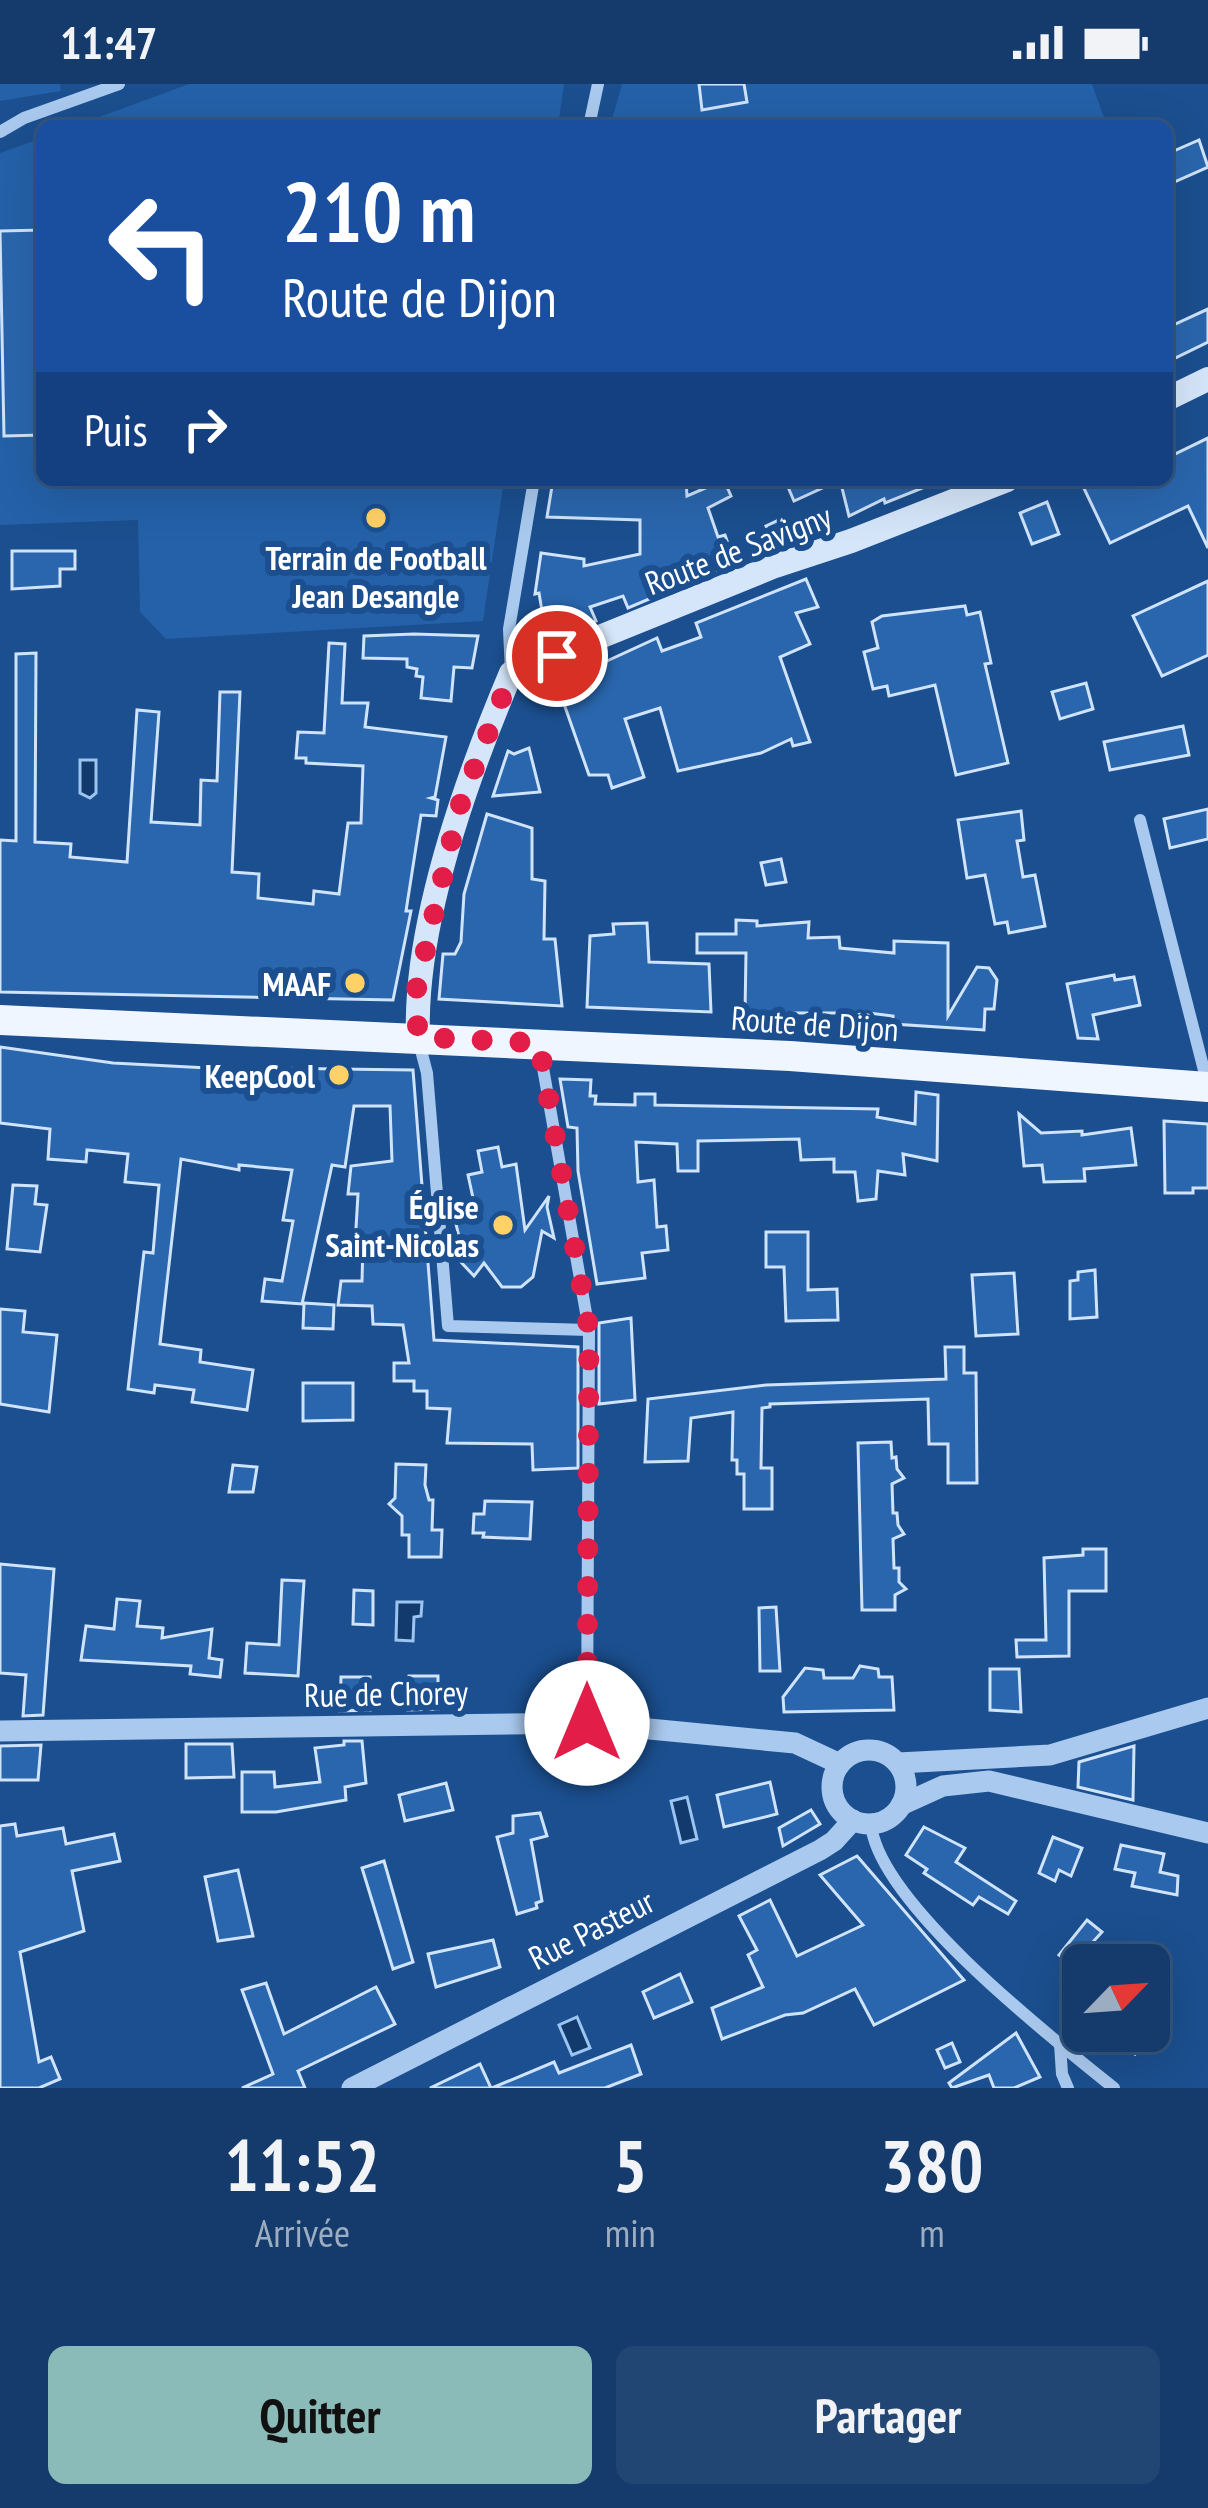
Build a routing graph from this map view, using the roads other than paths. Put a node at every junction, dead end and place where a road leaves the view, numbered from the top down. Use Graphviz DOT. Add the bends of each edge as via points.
graph roads {
  1 [pos="118,84"];
  2 [pos="598,84"];
  3 [pos="590,120"];
  4 [pos="0,132"];
  5 [pos="1208,379"];
  6 [pos="1173,396"];
  7 [pos="533,486"];
  8 [pos="992,486"];
  9 [pos="511,674"];
  10 [pos="1140,820"];
  11 [pos="0,1020"];
  12 [pos="418,1037"];
  13 [pos="539,1043"];
  14 [pos="1208,1087"];
  15 [pos="589,1330"];
  16 [pos="1208,1708"];
  17 [pos="587,1723"];
  18 [pos="0,1731"];
  19 [pos="898,1763"];
  20 [pos="840,1764"];
  21 [pos="901,1804"];
  22 [pos="862,1821"];
  23 [pos="1208,1833"];
  24 [pos="1060,2044"];
  25 [pos="352,2088"];
  26 [pos="1068,2088"];
  27 [pos="1114,2088"];
  1 -- 4 [label="street"];
  2 -- 3 [label="street"];
  5 -- 6 [label="main road"];
  7 -- 9 [label="street" via="509,628"];
  8 -- 9 [label="main road, Route de Savigny"];
  9 -- 12 [label="main road" via="459,808 416,991"];
  10 -- 14 [label="street"];
  11 -- 12 [label="main road, Route de Dijon"];
  12 -- 13 [label="main road, Route de Dijon"];
  12 -- 15 [label="street" via="428,1073 448,1327"];
  13 -- 14 [label="main road, Route de Dijon"];
  13 -- 15 [label="street"];
  15 -- 17 [label="street"];
  16 -- 19 [label="street" via="1050,1755"];
  17 -- 18 [label="street, Rue de Chorey"];
  17 -- 20 [label="street, Rue de Chorey" via="795,1743"];
  19 -- 20 [label="street" via="873,1750"];
  19 -- 21 [label="street" via="906,1788"];
  20 -- 22 [label="street" via="833,1795"];
  21 -- 22 [label="street" via="889,1818"];
  21 -- 23 [label="street" via="943,1786 988,1781"];
  22 -- 24 [label="street" via="882,1862 951,1946"];
  22 -- 25 [label="street, Rue Pasteur" via="820,1850"];
  24 -- 26 [label="street"];
  24 -- 27 [label="street"];
}
